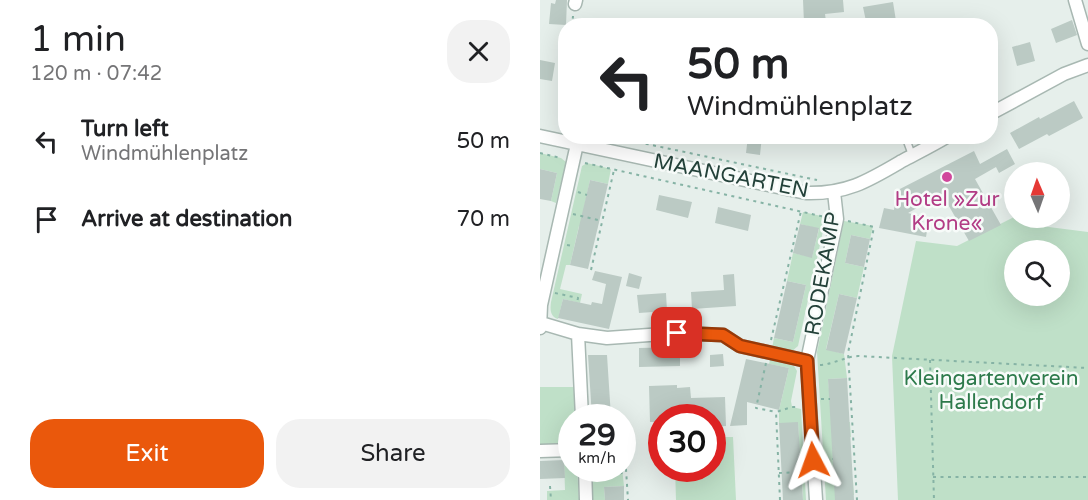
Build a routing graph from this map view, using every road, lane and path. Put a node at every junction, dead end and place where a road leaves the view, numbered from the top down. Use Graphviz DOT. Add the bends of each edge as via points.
graph roads {
  1 [pos="1075,0"];
  2 [pos="1088,44"];
  3 [pos="1088,65"];
  4 [pos="998,110"];
  5 [pos="540,136"];
  6 [pos="558,140"];
  7 [pos="577,144"];
  8 [pos="647,144"];
  9 [pos="908,144"];
  10 [pos="934,144"];
  11 [pos="540,153"];
  12 [pos="912,156"];
  13 [pos="573,160"];
  14 [pos="614,170"];
  15 [pos="820,181"];
  16 [pos="834,192"];
  17 [pos="562,211"];
  18 [pos="801,211"];
  19 [pos="837,217"];
  20 [pos="602,221"];
  21 [pos="591,270"];
  22 [pos="545,289"];
  23 [pos="577,302"];
  24 [pos="541,305"];
  25 [pos="541,325"];
  26 [pos="578,334"];
  27 [pos="769,353"];
  28 [pos="848,357"];
  29 [pos="930,360"];
  30 [pos="807,361"];
  31 [pos="1088,368"];
  32 [pos="581,404"];
  33 [pos="810,408"];
  34 [pos="776,412"];
  35 [pos="558,450"];
  36 [pos="540,451"];
  37 [pos="814,471"];
  38 [pos="779,473"];
  39 [pos="933,477"];
  40 [pos="1088,477"];
  41 [pos="585,482"];
  42 [pos="627,482"];
  43 [pos="550,486"];
  44 [pos="551,500"];
  45 [pos="586,500"];
  46 [pos="628,500"];
  47 [pos="780,500"];
  48 [pos="816,500"];
  49 [pos="857,500"];
  50 [pos="934,500"];
  1 -- 2 [label="street"];
  3 -- 4 [label="street"];
  5 -- 6 [label="street, MAANGARTEN"];
  7 -- 13 [label="street"];
  7 -- 16 [label="street, MAANGARTEN" via="806,193"];
  8 -- 15 [label="path"];
  9 -- 12 [label="lane"];
  10 -- 12 [label="street, MAANGARTEN"];
  11 -- 13 [label="path"];
  12 -- 16 [label="street, MAANGARTEN" via="865,183"];
  13 -- 14 [label="path"];
  13 -- 17 [label="street"];
  14 -- 18 [label="path"];
  14 -- 20 [label="path"];
  16 -- 19 [label="street, RODEKAMP"];
  17 -- 20 [label="path"];
  17 -- 22 [label="street"];
  18 -- 19 [label="path"];
  18 -- 27 [label="path"];
  19 -- 28 [label="path" via="874,227"];
  19 -- 30 [label="street, RODEKAMP"];
  20 -- 21 [label="path"];
  22 -- 23 [label="path" via="578,298"];
  22 -- 24 [label="street"];
  24 -- 25 [label="street"];
  25 -- 26 [label="street"];
  26 -- 27 [label="street" via="607,338 677,333 723,335 740,346"];
  26 -- 32 [label="street"];
  27 -- 30 [label="street"];
  27 -- 34 [label="path" via="756,408"];
  28 -- 29 [label="path"];
  28 -- 30 [label="path" via="828,364"];
  28 -- 49 [label="path"];
  29 -- 31 [label="path"];
  29 -- 39 [label="path"];
  30 -- 33 [label="street, RODEKAMP"];
  33 -- 34 [label="path" via="792,407"];
  33 -- 37 [label="street, RODEKAMP"];
  34 -- 38 [label="path"];
  35 -- 36 [label="street"];
  37 -- 38 [label="path"];
  37 -- 48 [label="street, RODEKAMP"];
  38 -- 47 [label="path"];
  39 -- 40 [label="path"];
  39 -- 50 [label="path"];
  41 -- 45 [label="street"];
  42 -- 46 [label="path"];
  43 -- 44 [label="path"];
}
